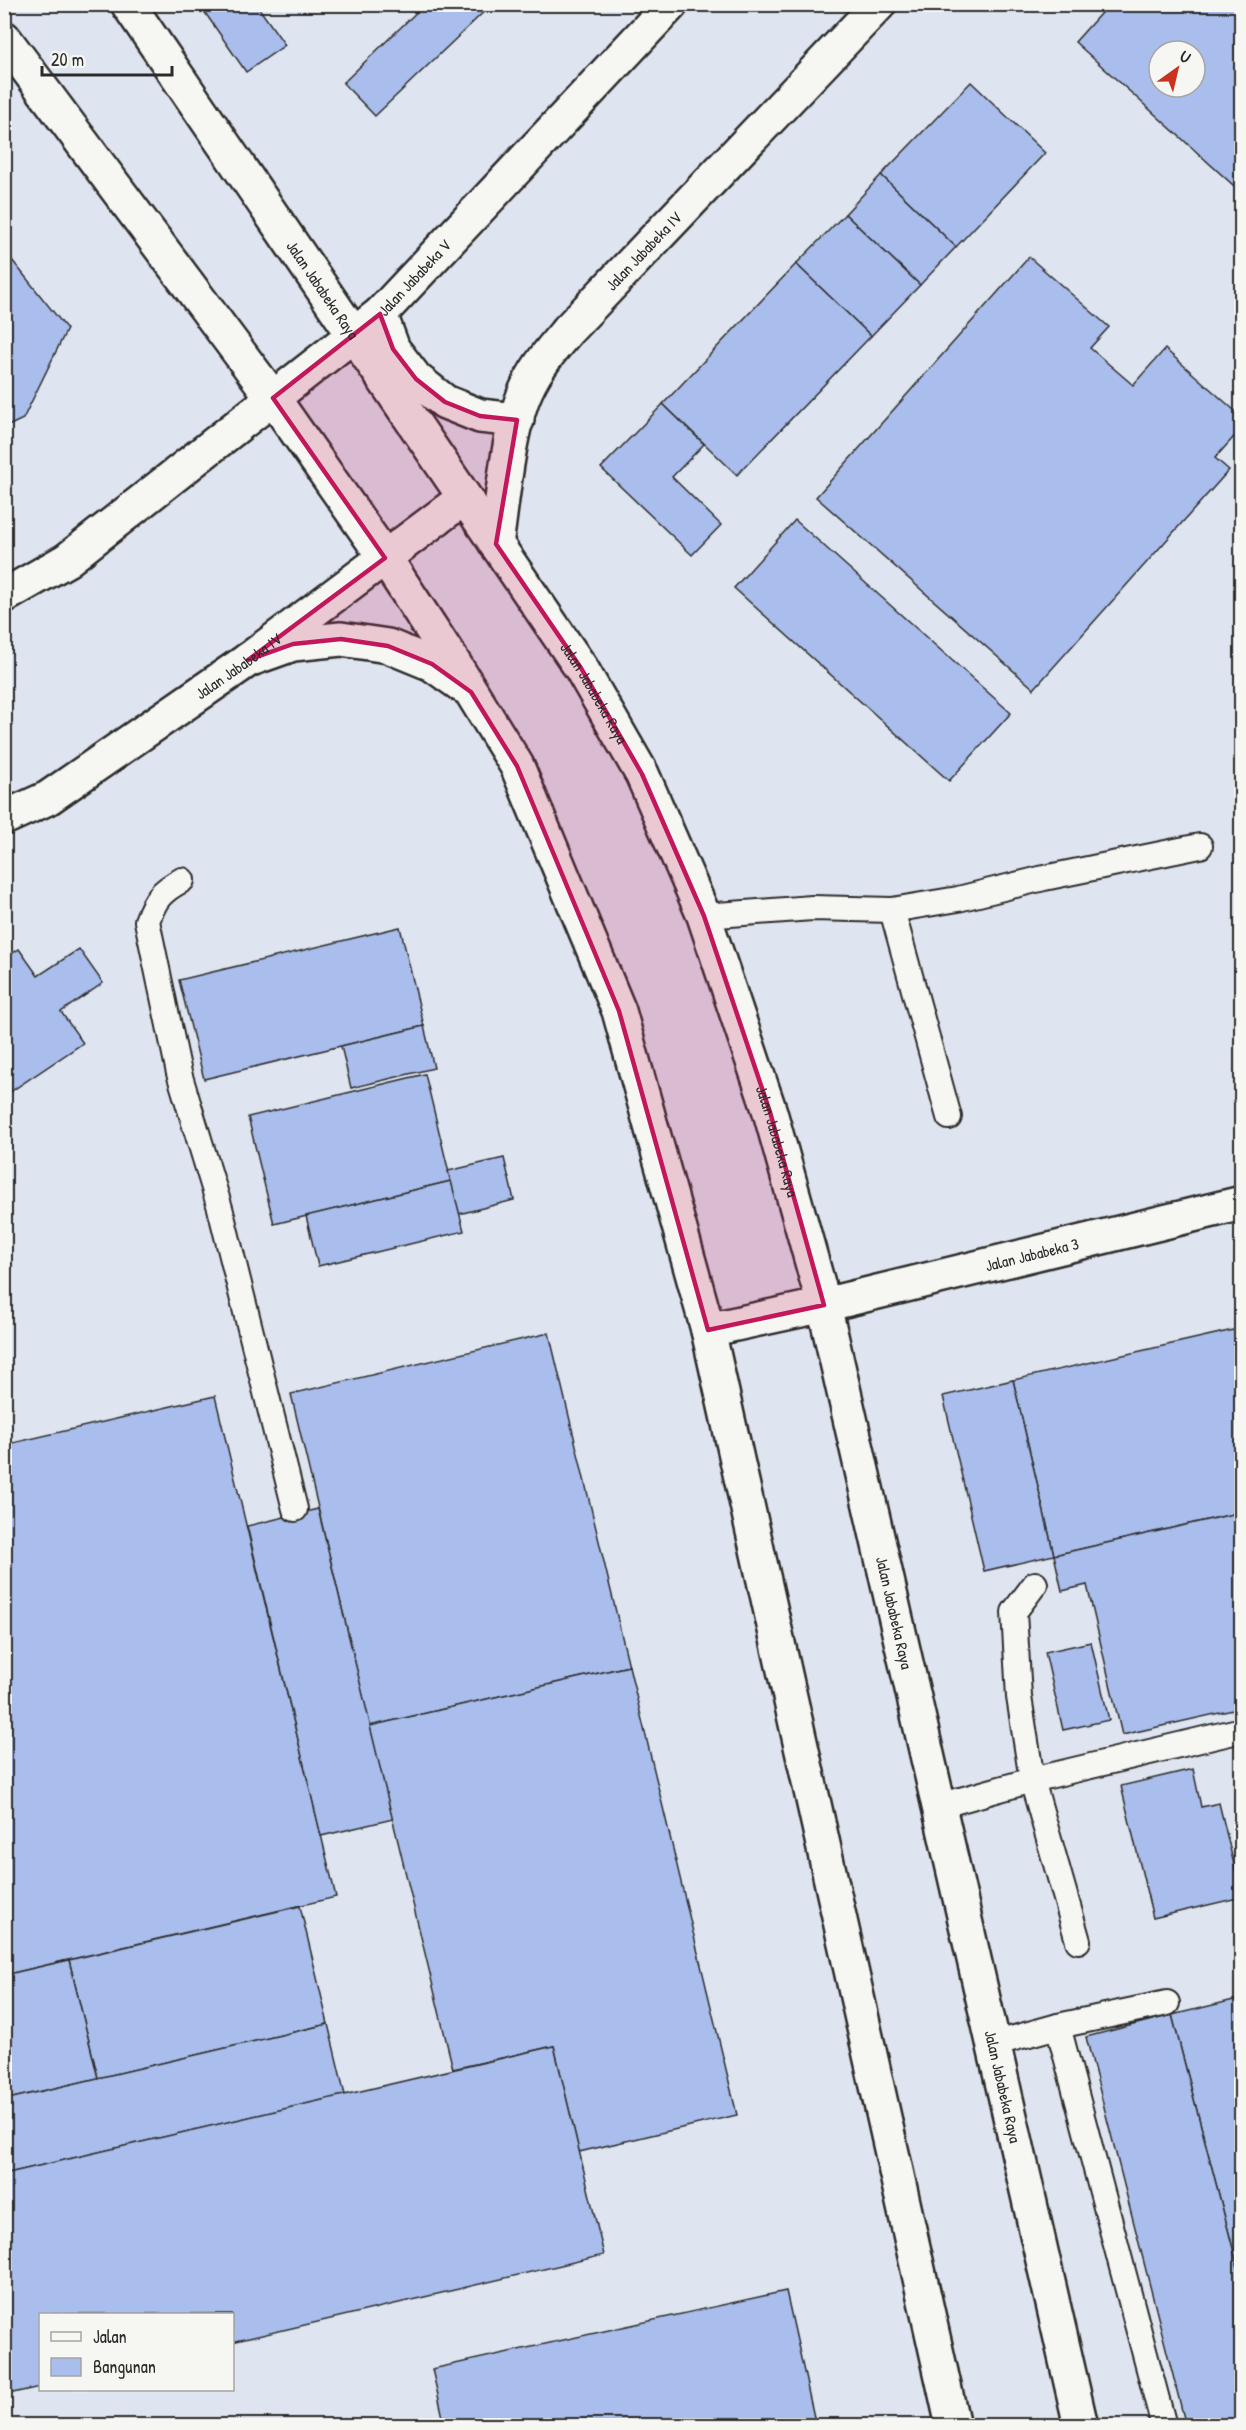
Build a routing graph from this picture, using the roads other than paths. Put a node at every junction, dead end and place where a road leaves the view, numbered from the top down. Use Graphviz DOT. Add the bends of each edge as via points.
graph roads {
  1 [pos="128,4"];
  2 [pos="671,4"];
  3 [pos="879,4"];
  4 [pos="4,38"];
  5 [pos="380,314"];
  6 [pos="353,334"];
  7 [pos="273,398"];
  8 [pos="517,420"];
  9 [pos="464,498"];
  10 [pos="496,544"];
  11 [pos="385,558"];
  12 [pos="4,596"];
  13 [pos="248,660"];
  14 [pos="471,692"];
  15 [pos="4,818"];
  16 [pos="1200,846"];
  17 [pos="182,880"];
  18 [pos="892,910"];
  19 [pos="704,916"];
  20 [pos="949,1118"];
  21 [pos="1242,1203"];
  22 [pos="824,1305"];
  23 [pos="708,1330"];
  24 [pos="295,1509"];
  25 [pos="1035,1584"];
  26 [pos="1242,1730"];
  27 [pos="1032,1780"];
  28 [pos="939,1806"];
  29 [pos="1078,1941"];
  30 [pos="1167,2003"];
  31 [pos="1058,2026"];
  32 [pos="993,2044"];
  33 [pos="953,2426"];
  34 [pos="1081,2426"];
  35 [pos="1164,2426"];
  1 -- 6 [label="main road, Jalan Jababeka Raya"];
  2 -- 5 [label="main road, Jalan Jababeka V"];
  3 -- 8 [label="main road, Jalan Jababeka IV" via="568,330 536,371"];
  4 -- 7 [label="main road"];
  5 -- 6 [label="main road, Jalan Jababeka V"];
  5 -- 8 [label="main road" via="393,349 416,379 445,402 480,416"];
  6 -- 7 [label="main road, Jalan Jababeka V"];
  6 -- 9 [label="main road, Jalan Jababeka Raya"];
  7 -- 11 [label="main road"];
  7 -- 12 [label="main road, Jalan Jababeka V" via="67,560"];
  8 -- 10 [label="main road, Jalan Jababeka IV"];
  9 -- 10 [label="main road, Jalan Jababeka Raya"];
  9 -- 11 [label="main road, Jalan Jababeka IV"];
  10 -- 19 [label="main road, Jalan Jababeka Raya" via="580,668 642,774"];
  11 -- 13 [label="main road, Jalan Jababeka IV"];
  11 -- 14 [label="main road"];
  13 -- 14 [label="main road" via="293,644 340,639 388,646 432,664"];
  13 -- 15 [label="main road, Jalan Jababeka IV" via="48,798"];
  14 -- 23 [label="main road" via="518,766 619,1011"];
  16 -- 18 [label="lane" via="958,900"];
  17 -- 24 [label="lane" via="154,901 147,921 179,1072 220,1208"];
  18 -- 19 [label="lane" via="812,908"];
  18 -- 20 [label="lane"];
  19 -- 22 [label="main road, Jalan Jababeka Raya" via="770,1112"];
  21 -- 22 [label="main road, Jalan Jababeka 3"];
  22 -- 23 [label="main road, Jalan Jababeka 3"];
  22 -- 28 [label="main road, Jalan Jababeka Raya"];
  23 -- 33 [label="main road"];
  25 -- 27 [label="lane" via="1014,1612 1018,1697"];
  26 -- 27 [label="lane"];
  27 -- 28 [label="lane"];
  27 -- 29 [label="lane"];
  28 -- 32 [label="main road, Jalan Jababeka Raya"];
  30 -- 31 [label="lane"];
  31 -- 32 [label="lane"];
  31 -- 35 [label="lane"];
  32 -- 34 [label="main road, Jalan Jababeka Raya"];
}
